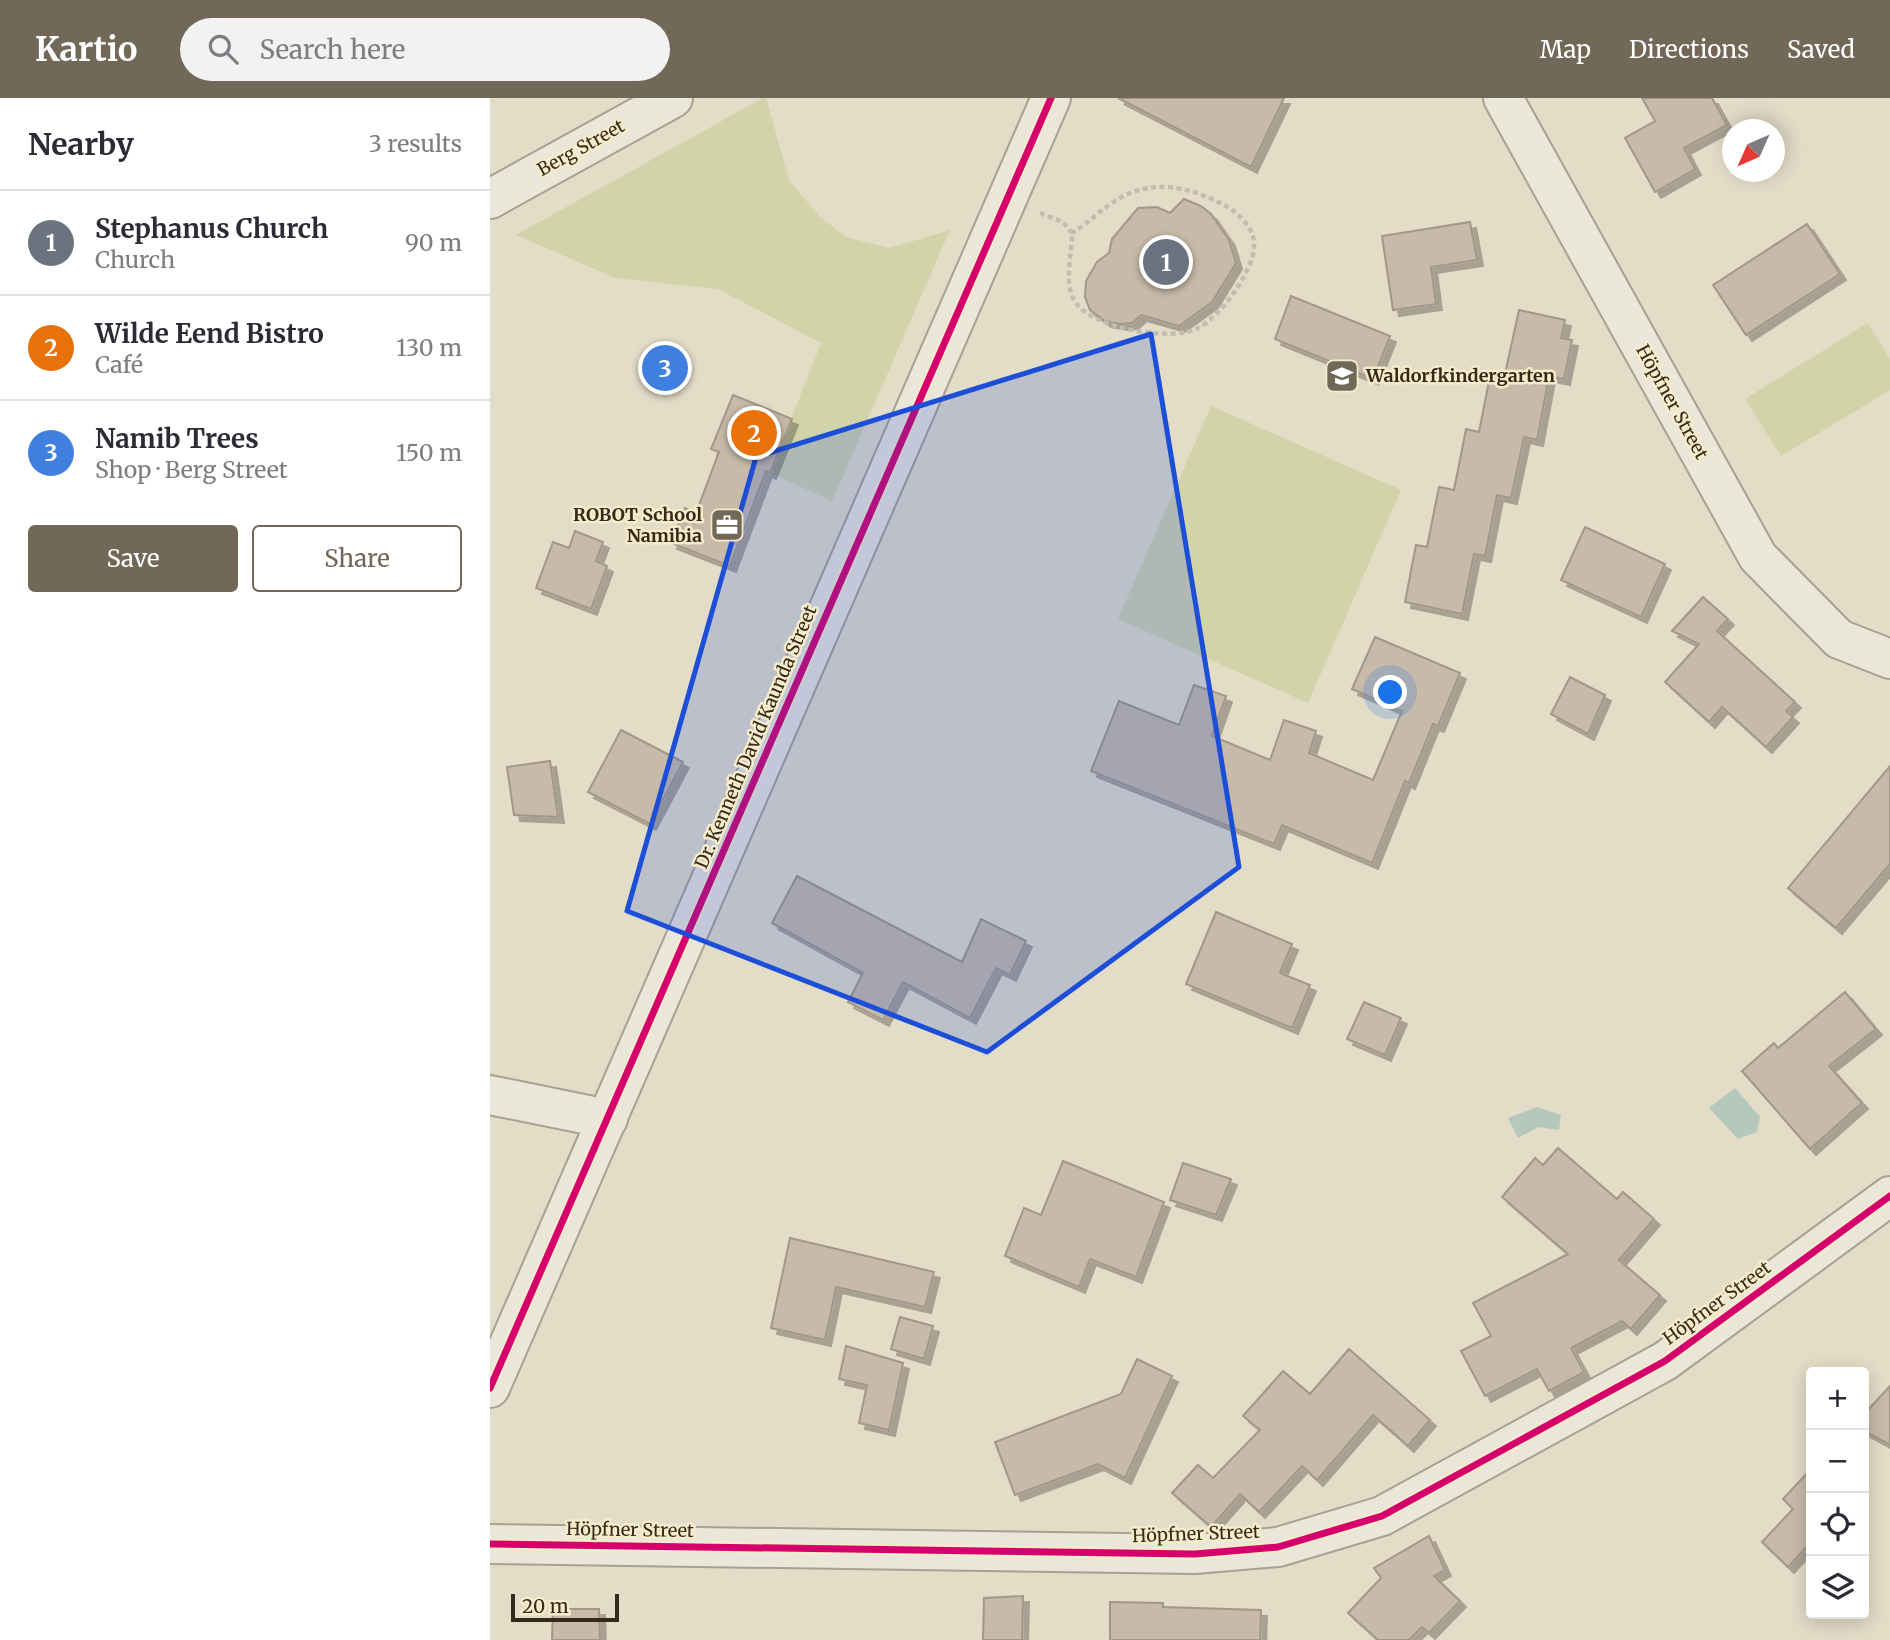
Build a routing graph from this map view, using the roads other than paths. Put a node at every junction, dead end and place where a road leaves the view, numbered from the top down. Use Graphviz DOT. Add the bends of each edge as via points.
graph roads {
  1 [pos="1051,98"];
  2 [pos="1503,98"];
  3 [pos="669,99"];
  4 [pos="490,199"];
  5 [pos="1890,659"];
  6 [pos="490,1095"];
  7 [pos="608,1119"];
  8 [pos="1890,1196"];
  9 [pos="490,1388"];
  10 [pos="490,1544"];
  1 -- 7 [label="street, Dr. Kenneth David Kaunda Street"];
  2 -- 5 [label="street, Höpfner Street" via="1758,557 1839,639"];
  3 -- 4 [label="street, Berg Street"];
  6 -- 7 [label="street"];
  7 -- 9 [label="street, Dr. Kenneth David Kaunda Street"];
  8 -- 10 [label="street, Höpfner Street" via="1665,1361 1382,1516 1278,1546 1195,1554"];
}
